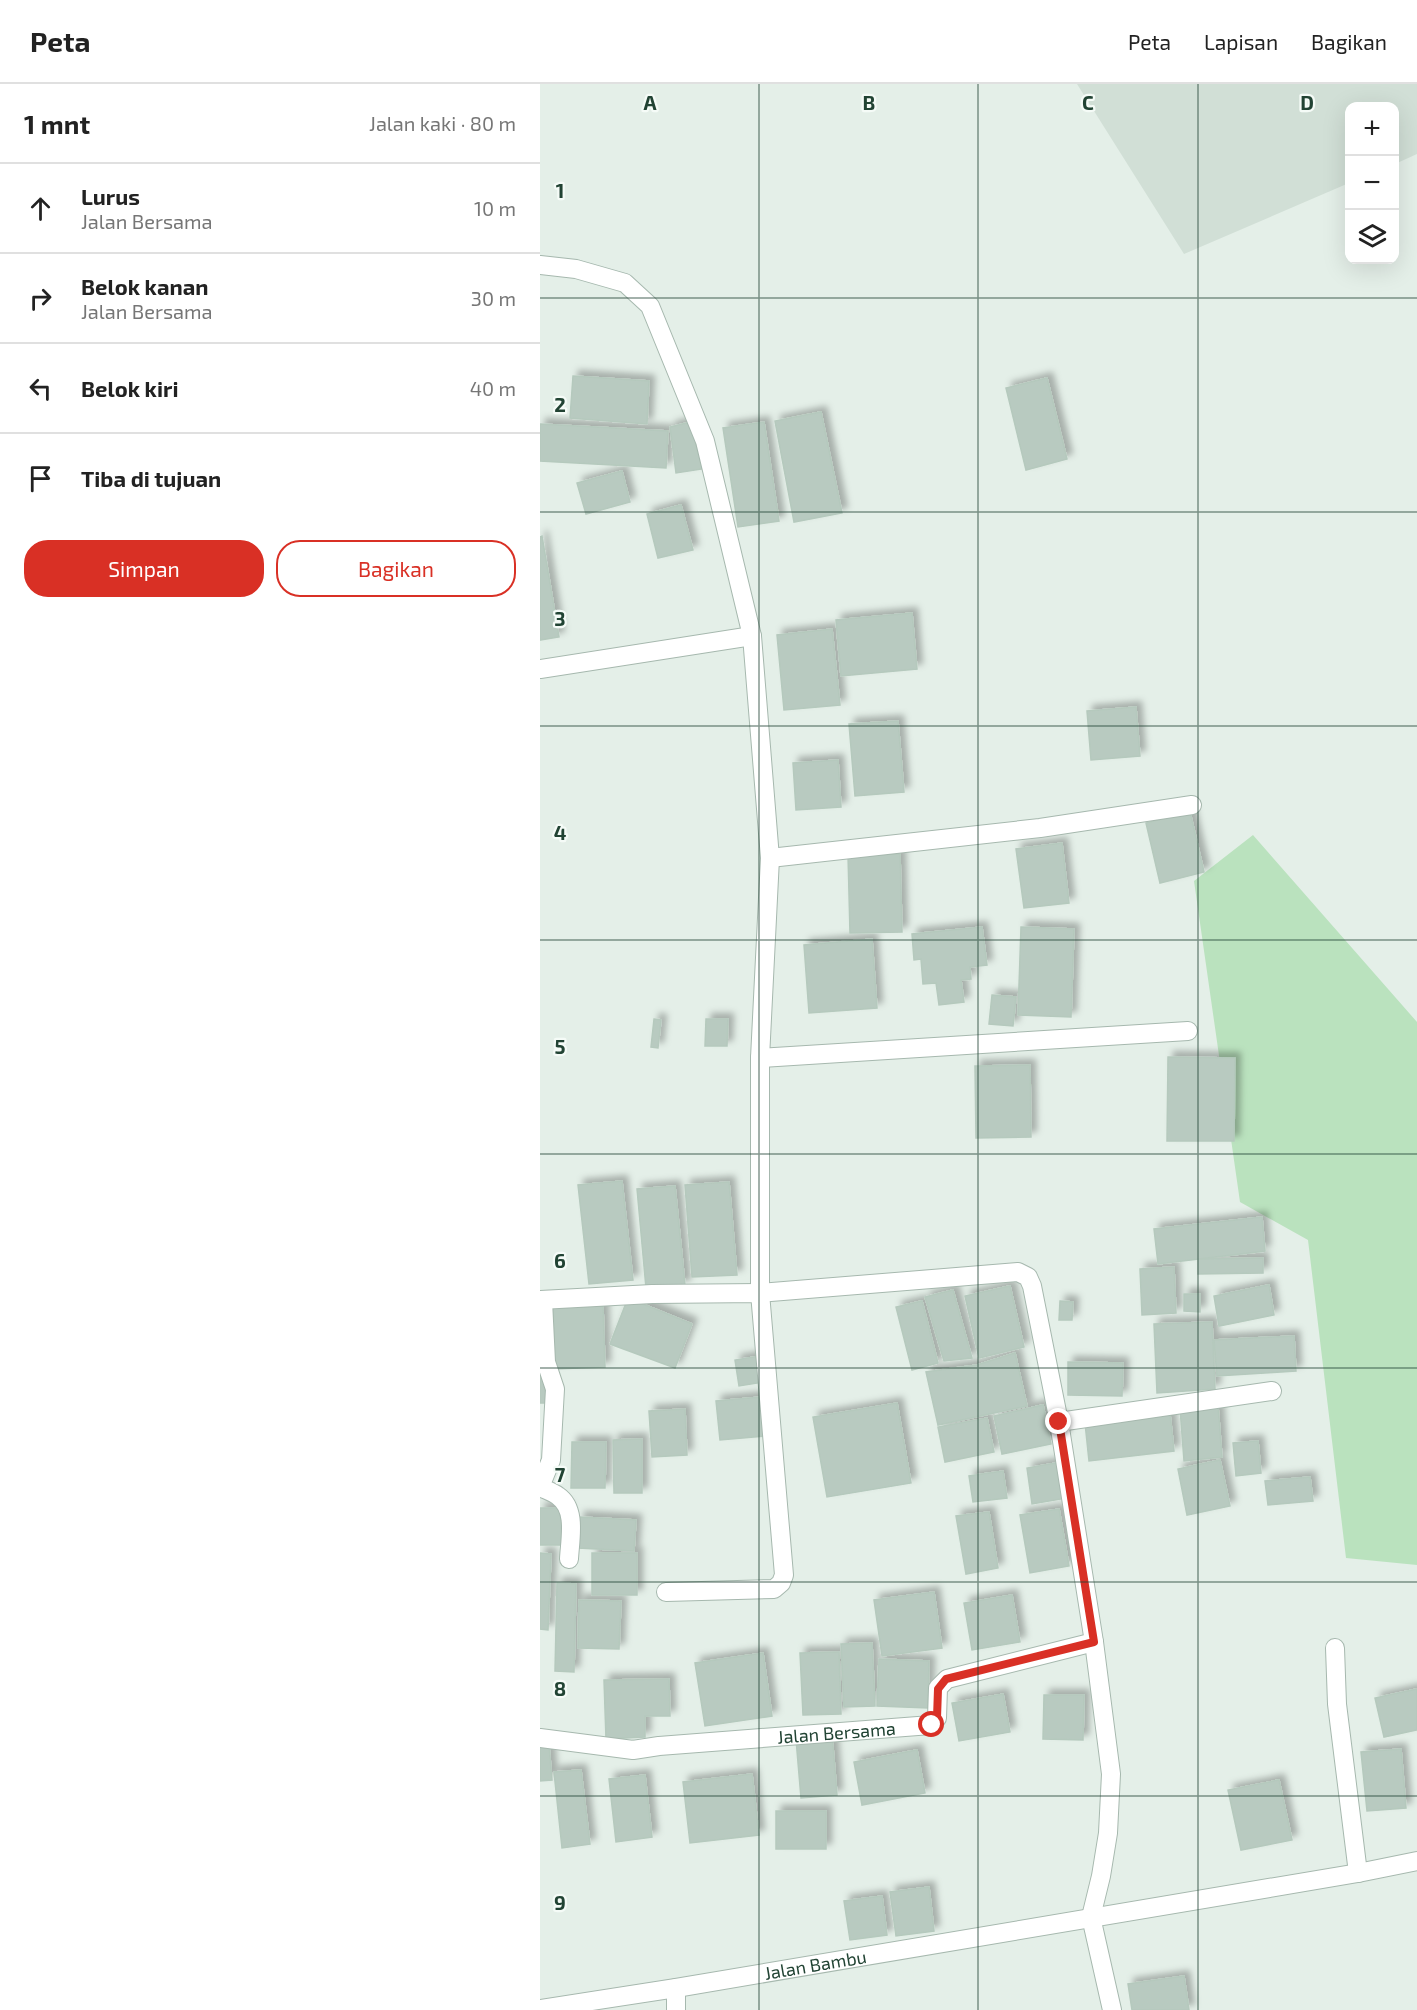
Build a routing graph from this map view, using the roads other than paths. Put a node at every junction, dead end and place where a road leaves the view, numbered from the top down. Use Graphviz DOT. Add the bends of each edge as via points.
graph roads {
  1 [pos="540,265"];
  2 [pos="752,636"];
  3 [pos="540,669"];
  4 [pos="1192,805"];
  5 [pos="770,858"];
  6 [pos="1188,1031"];
  7 [pos="760,1059"];
  8 [pos="760,1293"];
  9 [pos="542,1300"];
  10 [pos="1272,1391"];
  11 [pos="1059,1422"];
  12 [pos="569,1559"];
  13 [pos="666,1592"];
  14 [pos="1094,1642"];
  15 [pos="1335,1648"];
  16 [pos="540,1738"];
  17 [pos="1417,1861"];
  18 [pos="1358,1873"];
  19 [pos="1091,1917"];
  20 [pos="676,1988"];
  21 [pos="540,2009"];
  22 [pos="676,2010"];
  23 [pos="1112,2010"];
  1 -- 2 [label="street" via="576,269 626,283 650,306 705,441"];
  2 -- 3 [label="street"];
  2 -- 5 [label="street"];
  4 -- 5 [label="street" via="1040,828"];
  5 -- 7 [label="street"];
  6 -- 7 [label="street"];
  7 -- 8 [label="street"];
  8 -- 9 [label="street"];
  8 -- 11 [label="street" via="1018,1272 1028,1277 1032,1286"];
  8 -- 13 [label="street" via="784,1575 774,1589"];
  9 -- 12 [label="street" via="546,1362 555,1389 550,1460 540,1487 568,1506"];
  10 -- 11 [label="street"];
  11 -- 14 [label="street"];
  14 -- 16 [label="street, Jalan Bersama" via="946,1679 938,1689 937,1718 932,1725 633,1750"];
  14 -- 19 [label="street" via="1111,1774 1108,1833"];
  15 -- 18 [label="street" via="1336,1704"];
  17 -- 18 [label="street, Jalan Bambu"];
  18 -- 19 [label="street, Jalan Bambu"];
  19 -- 20 [label="street, Jalan Bambu"];
  19 -- 23 [label="street"];
  20 -- 21 [label="street, Jalan Bambu"];
  20 -- 22 [label="street"];
}
